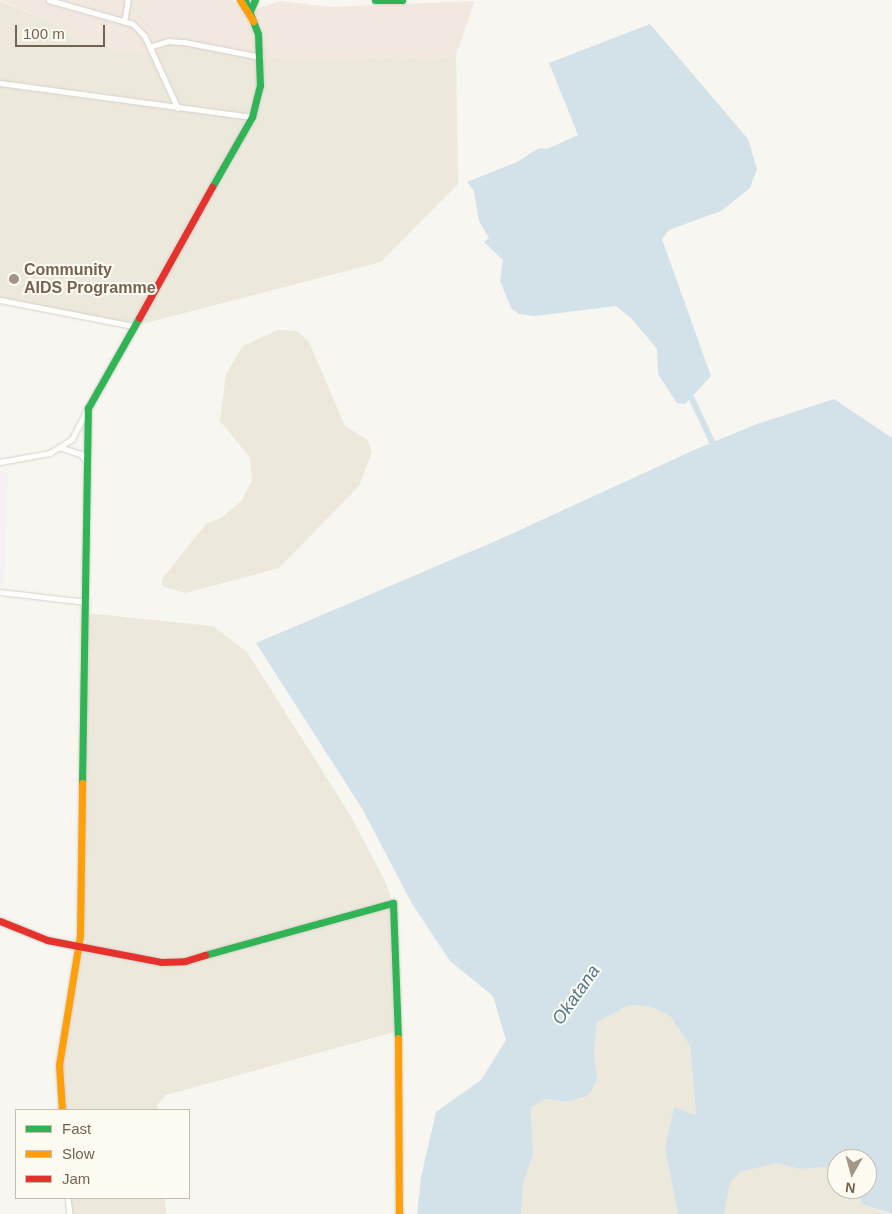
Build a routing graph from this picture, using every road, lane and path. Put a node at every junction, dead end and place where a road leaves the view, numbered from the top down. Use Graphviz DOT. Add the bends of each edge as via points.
graph roads {
  1 [pos="49,0"];
  2 [pos="128,0"];
  3 [pos="240,0"];
  4 [pos="246,0"];
  5 [pos="255,0"];
  6 [pos="375,0"];
  7 [pos="394,0"];
  8 [pos="402,0"];
  9 [pos="250,11"];
  10 [pos="253,20"];
  11 [pos="124,22"];
  12 [pos="150,47"];
  13 [pos="261,57"];
  14 [pos="0,83"];
  15 [pos="178,108"];
  16 [pos="252,117"];
  17 [pos="0,300"];
  18 [pos="134,326"];
  19 [pos="88,408"];
  20 [pos="60,447"];
  21 [pos="0,462"];
  22 [pos="86,462"];
  23 [pos="0,592"];
  24 [pos="86,602"];
  25 [pos="0,921"];
  26 [pos="80,945"];
  27 [pos="62,1109"];
  28 [pos="68,1199"];
  29 [pos="70,1214"];
  30 [pos="398,1214"];
  1 -- 11 [label="street"];
  2 -- 11 [label="street"];
  3 -- 10 [label="street"];
  4 -- 9 [label="street"];
  5 -- 9 [label="street"];
  6 -- 7 [label="street"];
  7 -- 8 [label="street"];
  9 -- 10 [label="street"];
  10 -- 13 [label="street"];
  11 -- 12 [label="street" via="140,31"];
  12 -- 13 [label="street" via="168,41 184,42"];
  12 -- 15 [label="street"];
  13 -- 16 [label="street" via="260,86"];
  14 -- 15 [label="street"];
  15 -- 16 [label="street"];
  16 -- 18 [label="street"];
  17 -- 18 [label="street"];
  18 -- 19 [label="street"];
  19 -- 20 [label="street" via="72,439"];
  19 -- 22 [label="street"];
  20 -- 21 [label="street" via="50,453"];
  20 -- 22 [label="street" via="81,454"];
  22 -- 24 [label="street"];
  23 -- 24 [label="street"];
  24 -- 26 [label="street"];
  25 -- 26 [label="street" via="47,940"];
  26 -- 27 [label="street" via="59,1065"];
  26 -- 30 [label="street" via="161,962 184,961 393,903 398,1031"];
  28 -- 29 [label="street"];
}
